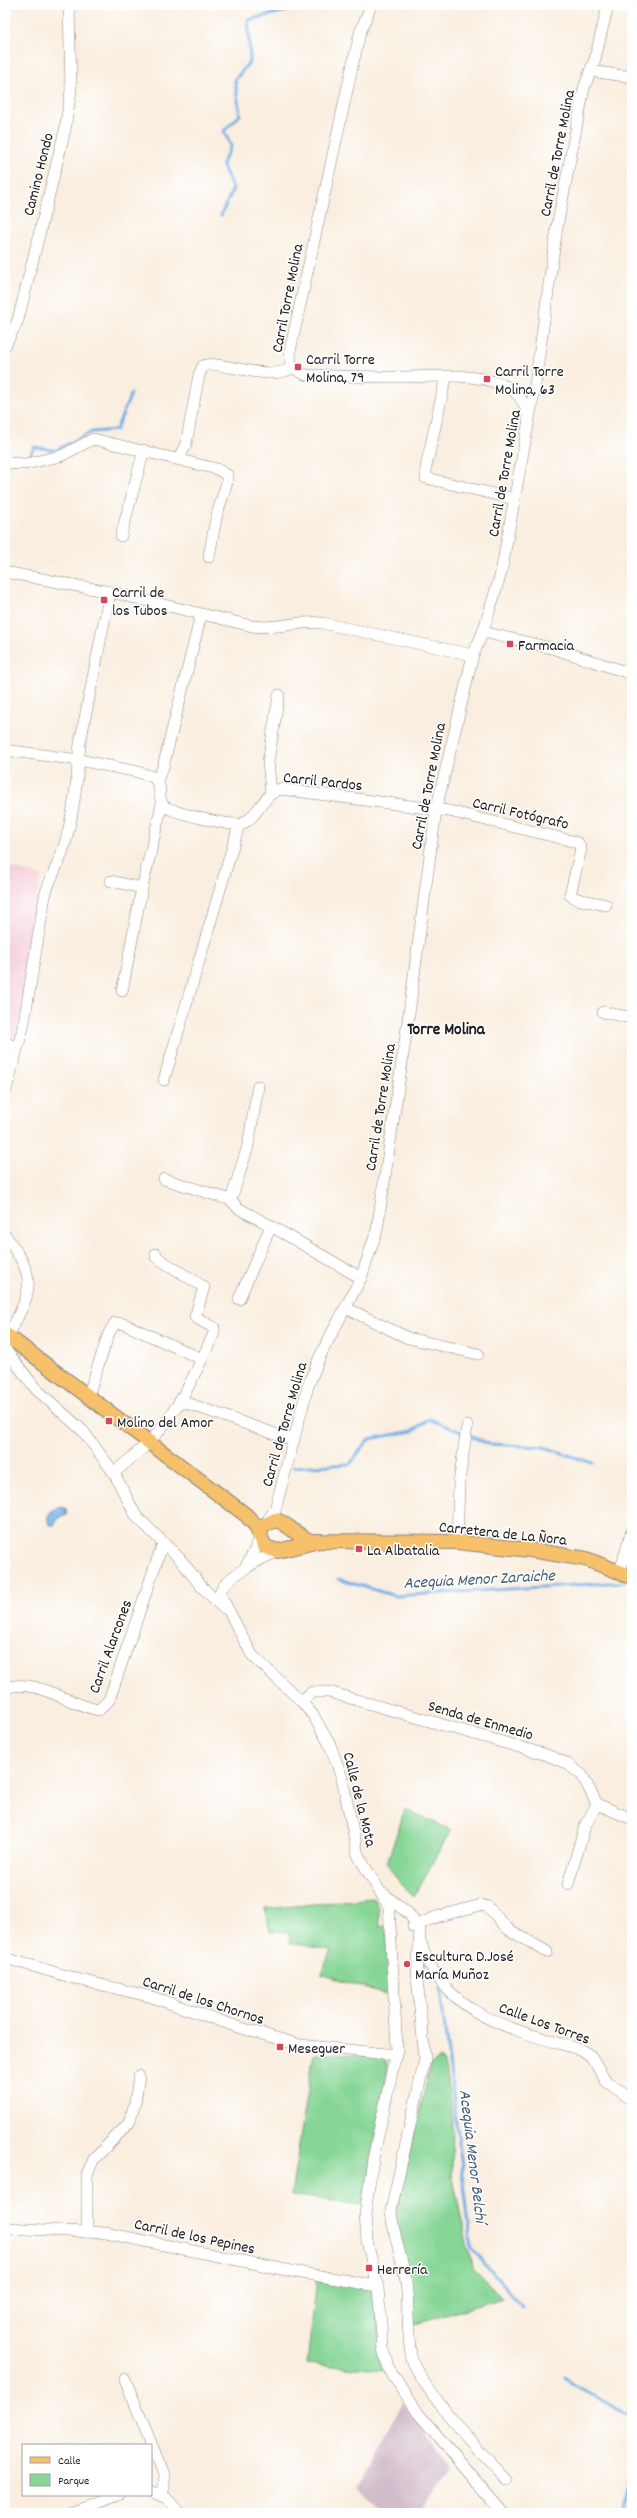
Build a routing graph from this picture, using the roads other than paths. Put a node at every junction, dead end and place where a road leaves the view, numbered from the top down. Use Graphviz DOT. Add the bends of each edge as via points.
graph roads {
  1 [pos="69,5"];
  2 [pos="371,5"];
  3 [pos="608,5"];
  4 [pos="590,71"];
  5 [pos="632,78"];
  6 [pos="5,346"];
  7 [pos="292,368"];
  8 [pos="446,377"];
  9 [pos="518,396"];
  10 [pos="534,396"];
  11 [pos="529,420"];
  12 [pos="144,450"];
  13 [pos="179,458"];
  14 [pos="5,463"];
  15 [pos="514,499"];
  16 [pos="121,536"];
  17 [pos="209,557"];
  18 [pos="5,572"];
  19 [pos="110,592"];
  20 [pos="201,615"];
  21 [pos="483,632"];
  22 [pos="473,655"];
  23 [pos="632,674"];
  24 [pos="279,695"];
  25 [pos="5,750"];
  26 [pos="79,760"];
  27 [pos="157,780"];
  28 [pos="271,793"];
  29 [pos="162,804"];
  30 [pos="436,810"];
  31 [pos="239,825"];
  32 [pos="111,881"];
  33 [pos="142,888"];
  34 [pos="606,905"];
  35 [pos="122,991"];
  36 [pos="603,1012"];
  37 [pos="632,1018"];
  38 [pos="5,1043"];
  39 [pos="18,1047"];
  40 [pos="164,1080"];
  41 [pos="258,1086"];
  42 [pos="5,1093"];
  43 [pos="164,1179"];
  44 [pos="231,1200"];
  45 [pos="271,1226"];
  46 [pos="5,1235"];
  47 [pos="156,1254"];
  48 [pos="361,1278"];
  49 [pos="240,1299"];
  50 [pos="346,1308"];
  51 [pos="6,1340"];
  52 [pos="478,1354"];
  53 [pos="202,1359"];
  54 [pos="190,1386"];
  55 [pos="88,1396"];
  56 [pos="198,1406"];
  57 [pos="175,1408"];
  58 [pos="467,1426"];
  59 [pos="292,1440"];
  60 [pos="149,1442"];
  61 [pos="114,1473"];
  62 [pos="277,1500"];
  63 [pos="286,1525"];
  64 [pos="263,1529"];
  65 [pos="632,1530"];
  66 [pos="319,1542"];
  67 [pos="457,1542"];
  68 [pos="163,1543"];
  69 [pos="281,1550"];
  70 [pos="243,1570"];
  71 [pos="626,1574"];
  72 [pos="201,1586"];
  73 [pos="224,1586"];
  74 [pos="229,1613"];
  75 [pos="5,1688"];
  76 [pos="301,1701"];
  77 [pos="597,1804"];
  78 [pos="632,1819"];
  79 [pos="568,1884"];
  80 [pos="380,1892"];
  81 [pos="390,1910"];
  82 [pos="416,1926"];
  83 [pos="420,1938"];
  84 [pos="547,1952"];
  85 [pos="5,1958"];
  86 [pos="435,1976"];
  87 [pos="417,1978"];
  88 [pos="396,2055"];
  89 [pos="139,2076"];
  90 [pos="632,2100"];
  91 [pos="5,2228"];
  92 [pos="87,2232"];
  93 [pos="377,2286"];
  94 [pos="125,2379"];
  95 [pos="151,2444"];
  96 [pos="152,2445"];
  97 [pos="507,2480"];
  98 [pos="156,2493"];
  99 [pos="116,2496"];
  100 [pos="67,2513"];
  101 [pos="180,2513"];
  102 [pos="503,2513"];
  1 -- 6 [label="street, Camino Hondo" via="71,90 63,142 18,320"];
  2 -- 7 [label="street, Carril Torre Molina" via="360,33 330,168 290,352"];
  3 -- 4 [label="street, Carril de Torre Molina"];
  4 -- 5 [label="street"];
  4 -- 10 [label="street, Carril de Torre Molina" via="584,88 557,227"];
  7 -- 8 [label="street, Carril Torre Molina" via="306,375"];
  7 -- 13 [label="street" via="282,373 249,372 212,363 203,366 186,444"];
  8 -- 9 [label="street, Carril Torre Molina" via="487,380 502,385"];
  8 -- 15 [label="street" via="426,467 426,478"];
  9 -- 10 [label="street" via="527,401"];
  9 -- 11 [label="street, Carril Torre Molina" via="524,401"];
  10 -- 11 [label="street, Carril de Torre Molina"];
  11 -- 15 [label="street, Carril de Torre Molina"];
  12 -- 13 [label="street"];
  12 -- 14 [label="street" via="93,439 61,456 25,464"];
  12 -- 16 [label="street"];
  13 -- 17 [label="street" via="217,469 228,478 216,518"];
  15 -- 21 [label="street, Carril de Torre Molina" via="501,572"];
  18 -- 19 [label="street"];
  19 -- 20 [label="street"];
  19 -- 26 [label="street" via="80,743"];
  20 -- 22 [label="street" via="267,628 308,621 322,623"];
  20 -- 27 [label="street" via="163,767"];
  21 -- 22 [label="street, Carril de Torre Molina"];
  21 -- 23 [label="street" via="555,649"];
  22 -- 30 [label="street, Carril de Torre Molina"];
  24 -- 28 [label="street" via="268,762"];
  25 -- 26 [label="street"];
  26 -- 27 [label="street" via="138,772"];
  26 -- 39 [label="street" via="68,832 45,896"];
  27 -- 29 [label="street"];
  28 -- 30 [label="street, Carril Pardos" via="280,789 292,790"];
  28 -- 31 [label="street, Carril Pardos" via="254,814"];
  29 -- 31 [label="street" via="175,812"];
  29 -- 33 [label="street"];
  30 -- 34 [label="street, Carril Fotógrafo" via="578,844 581,849 570,895"];
  30 -- 48 [label="street, Carril de Torre Molina" via="377,1230"];
  31 -- 40 [label="street"];
  32 -- 33 [label="street"];
  33 -- 35 [label="street"];
  36 -- 37 [label="street"];
  38 -- 39 [label="street"];
  39 -- 42 [label="street"];
  41 -- 44 [label="street" via="248,1146"];
  43 -- 44 [label="street"];
  44 -- 45 [label="street" via="238,1208"];
  45 -- 48 [label="street"];
  45 -- 49 [label="street"];
  46 -- 51 [label="street" via="25,1264 29,1282 23,1305"];
  47 -- 53 [label="street" via="164,1264 187,1275 205,1289 195,1317 215,1331"];
  48 -- 50 [label="street, Carril de Torre Molina"];
  50 -- 52 [label="street" via="408,1338"];
  50 -- 59 [label="street, Carril de Torre Molina" via="321,1354 308,1386"];
  51 -- 55 [label="main road"];
  51 -- 61 [label="street" via="36,1389 83,1430"];
  53 -- 54 [label="street"];
  53 -- 55 [label="street" via="124,1324 115,1323 109,1333"];
  54 -- 56 [label="street" via="191,1399"];
  54 -- 57 [label="street"];
  55 -- 60 [label="main road"];
  56 -- 57 [label="street" via="184,1402"];
  56 -- 59 [label="street"];
  57 -- 60 [label="street"];
  58 -- 67 [label="street" via="459,1483"];
  59 -- 62 [label="street, Carril de Torre Molina"];
  60 -- 61 [label="street"];
  60 -- 64 [label="main road"];
  61 -- 68 [label="street" via="136,1516"];
  62 -- 63 [label="street" via="278,1514"];
  62 -- 64 [label="street, Carril de Torre Molina" via="273,1515"];
  63 -- 64 [label="main road" via="275,1520"];
  63 -- 66 [label="main road" via="300,1537"];
  63 -- 69 [label="main road" via="289,1541"];
  64 -- 69 [label="main road" via="265,1547"];
  64 -- 70 [label="street, Carril de Torre Molina" via="255,1550"];
  65 -- 71 [label="street"];
  66 -- 67 [label="main road, Carretera de La Ñora"];
  66 -- 69 [label="main road"];
  67 -- 71 [label="main road, Carretera de La Ñora" via="586,1559"];
  68 -- 72 [label="street" via="180,1559"];
  68 -- 75 [label="street, Carril Alarcones" via="104,1707 99,1710 81,1706 26,1686"];
  69 -- 70 [label="street"];
  70 -- 73 [label="street"];
  72 -- 73 [label="street" via="210,1590"];
  72 -- 74 [label="street"];
  73 -- 74 [label="street, Calle de la Mota" via="220,1594"];
  74 -- 76 [label="street, Calle de la Mota" via="252,1655"];
  76 -- 77 [label="street, Senda de Enmedio" via="312,1692 329,1692 547,1755 566,1763 582,1775"];
  76 -- 80 [label="street, Calle de la Mota" via="313,1715 332,1751 346,1793 358,1855"];
  77 -- 78 [label="street"];
  77 -- 79 [label="street" via="585,1826"];
  80 -- 81 [label="street, Calle de la Mota"];
  80 -- 82 [label="street" via="403,1908"];
  81 -- 82 [label="street"];
  81 -- 88 [label="street"];
  82 -- 83 [label="street"];
  82 -- 84 [label="street" via="436,1917 481,1905 488,1907 508,1929"];
  83 -- 86 [label="street, Calle Los Torres"];
  83 -- 87 [label="street"];
  85 -- 88 [label="street, Carril de los Chornos" via="152,1997 241,2028 300,2045"];
  86 -- 87 [label="street" via="424,1972 419,1973"];
  86 -- 90 [label="street, Calle Los Torres" via="463,2002 511,2030 582,2050 591,2056 606,2081"];
  87 -- 97 [label="street" via="425,2059 391,2210 392,2228 406,2282 412,2356 428,2386 446,2411"];
  88 -- 93 [label="street" via="365,2207 366,2232"];
  89 -- 92 [label="street" via="129,2123 94,2159 86,2174"];
  91 -- 92 [label="street, Carril de los Pepines"];
  92 -- 93 [label="street, Carril de los Pepines" via="158,2242 291,2272"];
  93 -- 102 [label="street" via="382,2338 388,2367 423,2421"];
  94 -- 95 [label="street"];
  96 -- 98 [label="street" via="165,2480"];
  98 -- 101 [label="street"];
  99 -- 100 [label="street"];
}
